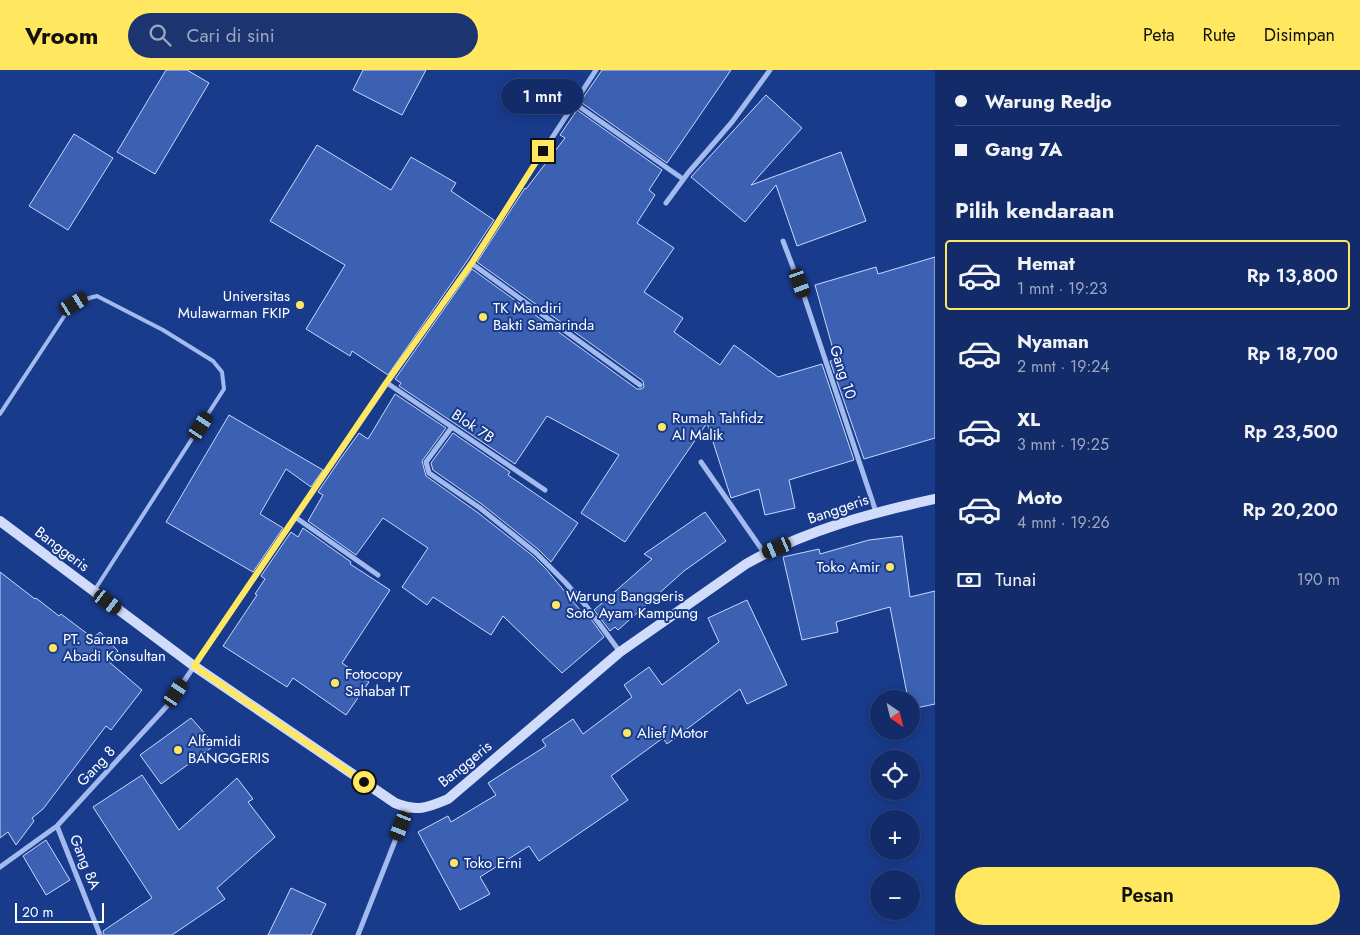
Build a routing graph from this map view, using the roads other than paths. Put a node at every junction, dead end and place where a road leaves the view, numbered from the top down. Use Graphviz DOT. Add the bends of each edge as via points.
graph roads {
  1 [pos="596,70"];
  2 [pos="770,70"];
  3 [pos="574,103"];
  4 [pos="683,179"];
  5 [pos="666,203"];
  6 [pos="783,241"];
  7 [pos="472,263"];
  8 [pos="386,383"];
  9 [pos="640,385"];
  10 [pos="0,414"];
  11 [pos="452,427"];
  12 [pos="701,462"];
  13 [pos="545,490"];
  14 [pos="935,498"];
  15 [pos="876,512"];
  16 [pos="295,517"];
  17 [pos="0,521"];
  18 [pos="764,554"];
  19 [pos="378,575"];
  20 [pos="94,591"];
  21 [pos="620,652"];
  22 [pos="194,666"];
  23 [pos="408,808"];
  24 [pos="57,826"];
  25 [pos="0,867"];
  26 [pos="100,935"];
  27 [pos="358,935"];
  1 -- 3 [label="street, Gang 8"];
  2 -- 4 [label="street" via="732,122"];
  3 -- 4 [label="street"];
  3 -- 7 [label="street, Gang 8"];
  4 -- 5 [label="street"];
  6 -- 15 [label="street, Gang 10"];
  7 -- 8 [label="street, Gang 8"];
  7 -- 9 [label="street"];
  8 -- 11 [label="street, Blok 7B"];
  8 -- 16 [label="street, Gang 8"];
  10 -- 20 [label="lane" via="65,315 74,304 85,298 97,296 163,330 213,361 222,372 224,389"];
  11 -- 13 [label="street, Blok 7B"];
  11 -- 21 [label="street" via="426,462 429,474 480,508 536,553 587,607"];
  12 -- 18 [label="street"];
  14 -- 15 [label="street, Banggeris"];
  15 -- 18 [label="street, Banggeris" via="802,537"];
  16 -- 19 [label="street"];
  16 -- 22 [label="street, Gang 8"];
  17 -- 20 [label="street, Banggeris"];
  18 -- 21 [label="street, Banggeris"];
  20 -- 22 [label="street, Banggeris"];
  21 -- 23 [label="street, Banggeris" via="448,798 422,809"];
  22 -- 23 [label="street, Banggeris" via="395,803"];
  22 -- 24 [label="street, Gang 8" via="167,706"];
  23 -- 27 [label="street"];
  24 -- 25 [label="street, Gang 8"];
  24 -- 26 [label="street, Gang 8A"];
}
